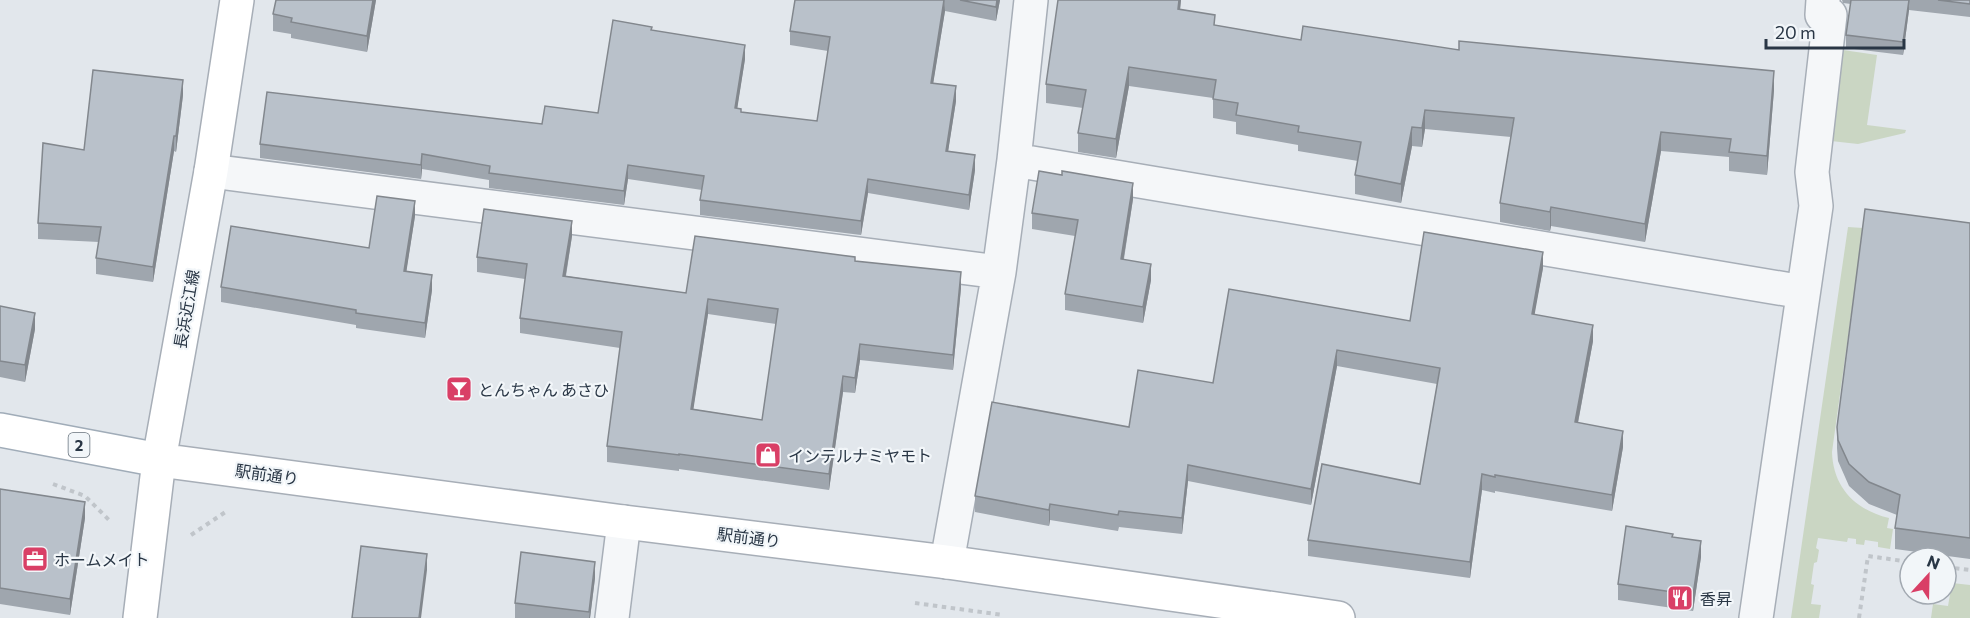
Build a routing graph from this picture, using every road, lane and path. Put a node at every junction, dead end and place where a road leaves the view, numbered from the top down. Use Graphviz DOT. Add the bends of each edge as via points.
graph roads {
  1 [pos="237,0"];
  2 [pos="1031,0"];
  3 [pos="1822,0"];
  4 [pos="1014,160"];
  5 [pos="211,171"];
  6 [pos="999,272"];
  7 [pos="1803,292"];
  8 [pos="0,430"];
  9 [pos="159,460"];
  10 [pos="47,482"];
  11 [pos="231,509"];
  12 [pos="624,522"];
  13 [pos="117,528"];
  14 [pos="189,537"];
  15 [pos="1898,560"];
  16 [pos="947,562"];
  17 [pos="140,618"];
  18 [pos="612,618"];
  19 [pos="1338,618"];
  20 [pos="1756,618"];
  21 [pos="1860,618"];
  1 -- 5 [label="main road, 長浜近江線"];
  2 -- 4 [label="street"];
  3 -- 7 [label="street" via="1822,15 1830,15 1812,172 1816,206"];
  4 -- 6 [label="street"];
  4 -- 7 [label="street"];
  5 -- 6 [label="street"];
  5 -- 9 [label="main road, 長浜近江線"];
  6 -- 16 [label="street"];
  7 -- 20 [label="street"];
  8 -- 9 [label="main road, 2"];
  9 -- 12 [label="main road, 駅前通り"];
  9 -- 17 [label="main road, 長浜近江線"];
  10 -- 13 [label="path" via="85,496"];
  11 -- 14 [label="path"];
  12 -- 16 [label="main road, 駅前通り"];
  12 -- 18 [label="street"];
  15 -- 21 [label="path" via="1868,556"];
  16 -- 19 [label="main road, 駅前通り"];
}
